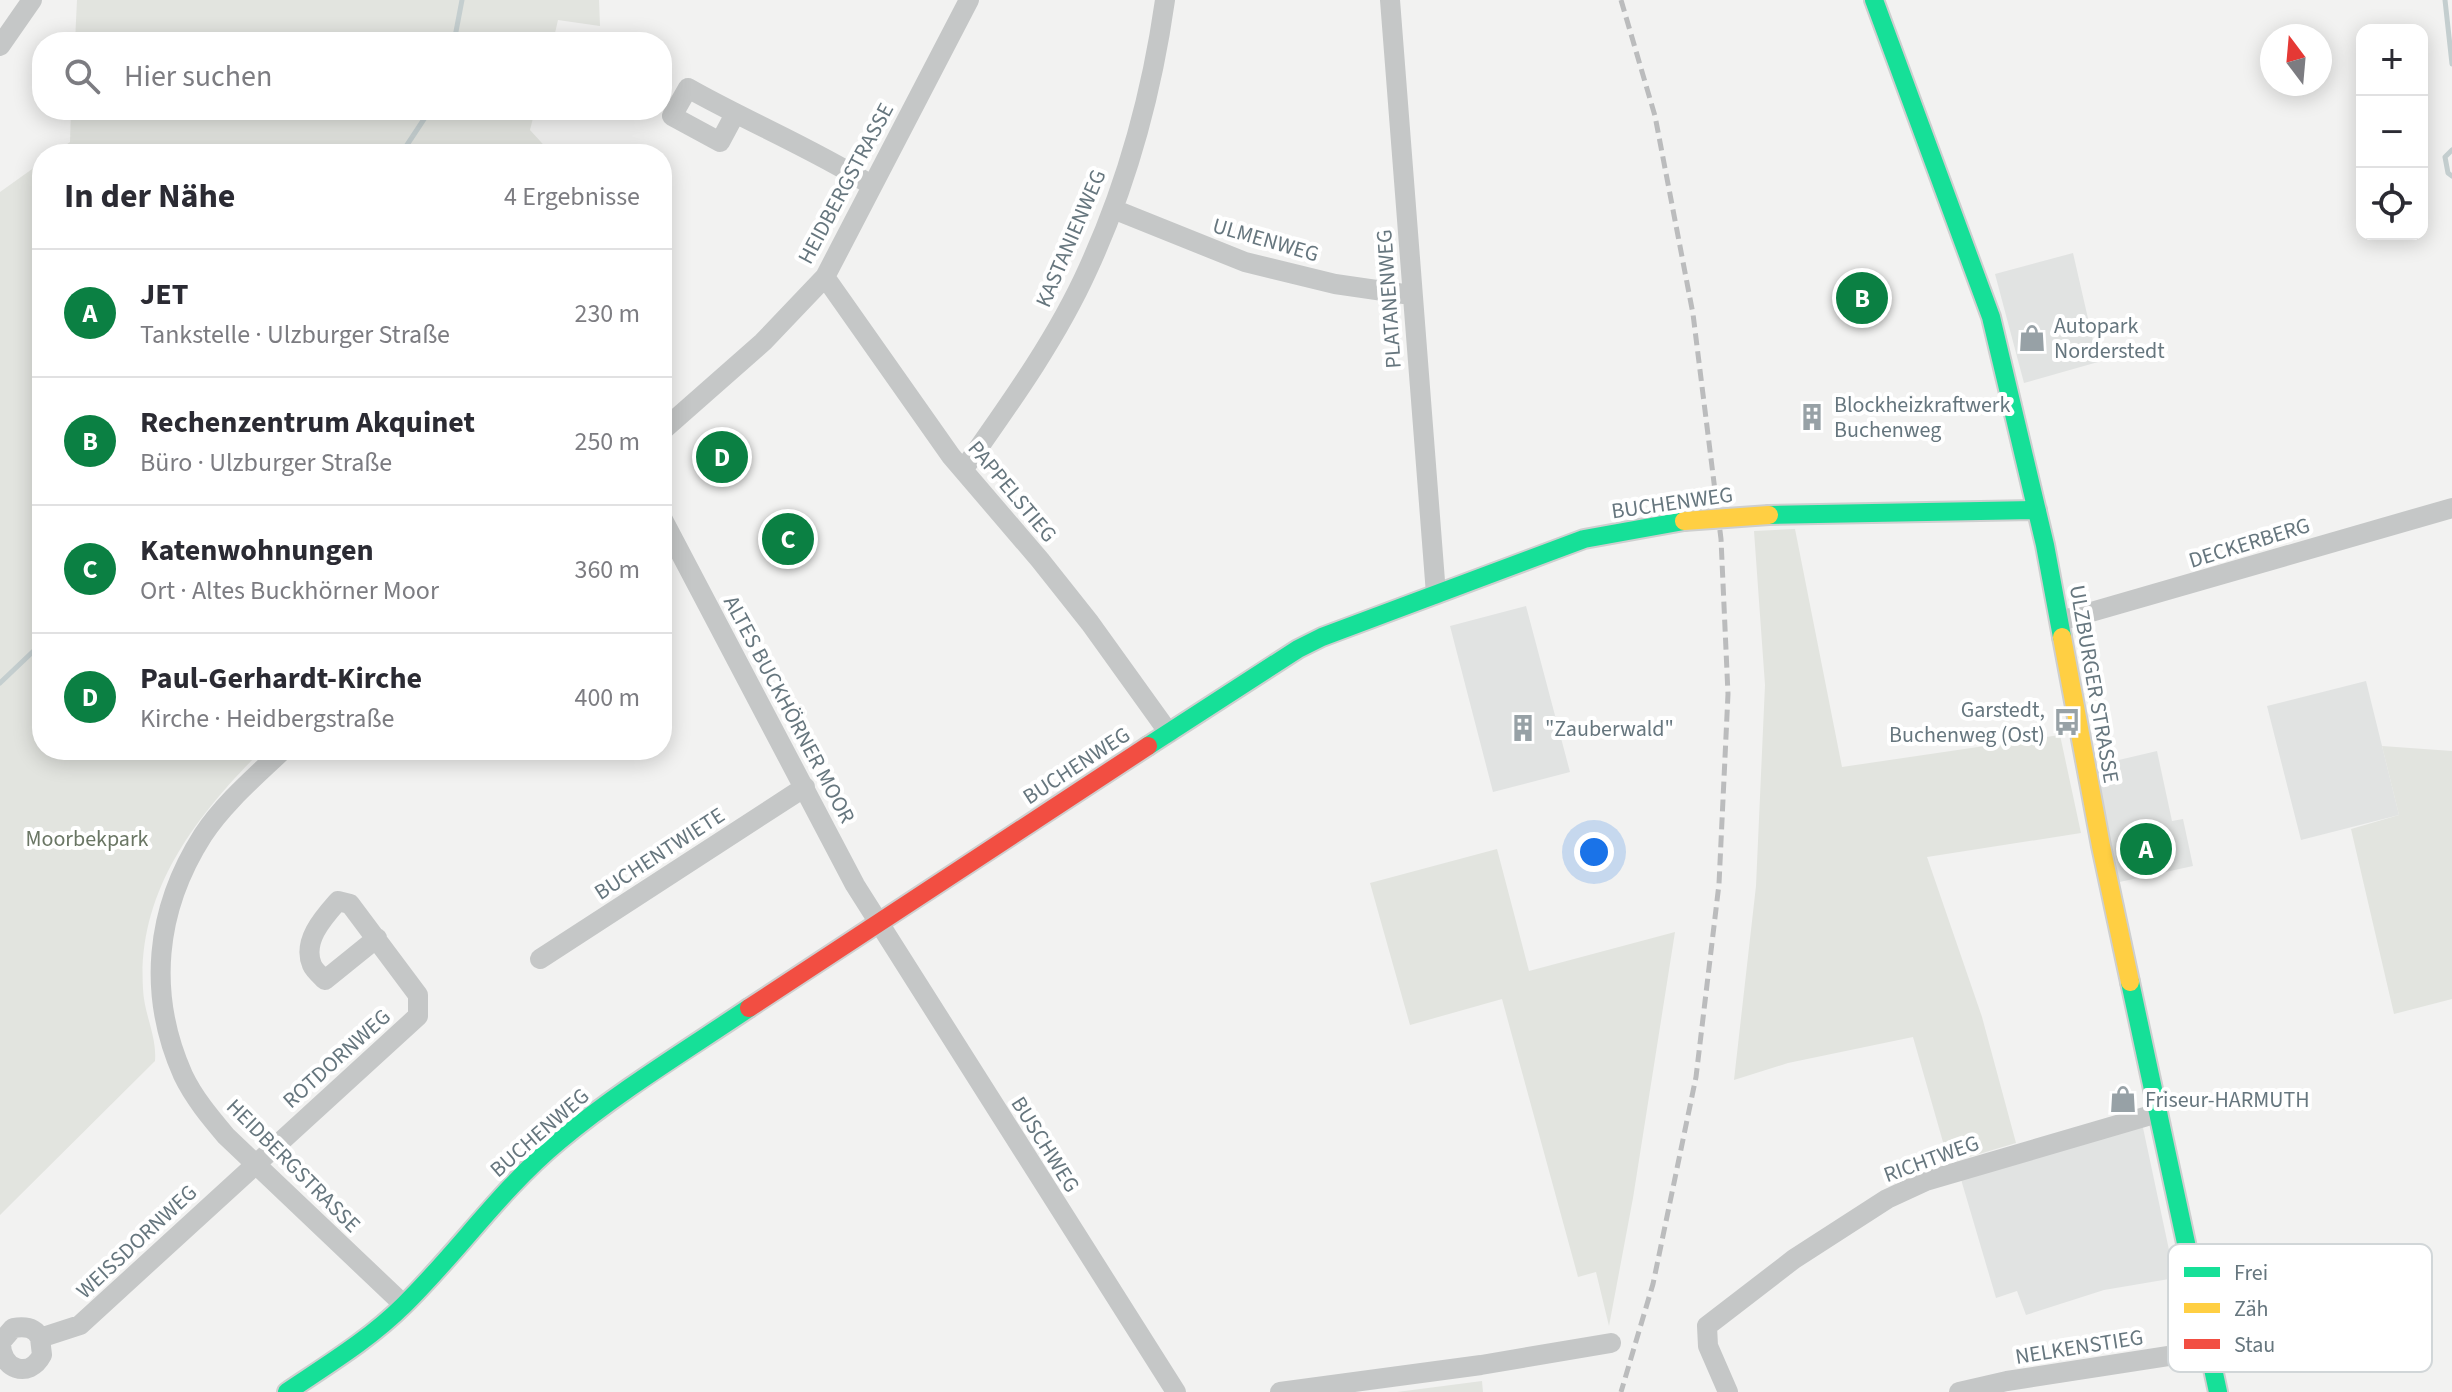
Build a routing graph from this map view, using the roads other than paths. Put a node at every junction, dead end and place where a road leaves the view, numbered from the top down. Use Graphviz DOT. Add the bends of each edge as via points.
graph roads {
  1 [pos="32,0"];
  2 [pos="969,0"];
  3 [pos="1165,0"];
  4 [pos="1390,0"];
  5 [pos="1874,0"];
  6 [pos="0,46"];
  7 [pos="735,114"];
  8 [pos="871,185"];
  9 [pos="1113,209"];
  10 [pos="825,277"];
  11 [pos="1411,295"];
  12 [pos="672,422"];
  13 [pos="963,470"];
  14 [pos="2452,508"];
  15 [pos="2037,510"];
  16 [pos="672,537"];
  17 [pos="1436,594"];
  18 [pos="2060,621"];
  19 [pos="1169,733"];
  20 [pos="273,760"];
  21 [pos="805,787"];
  22 [pos="877,922"];
  23 [pos="377,938"];
  24 [pos="540,959"];
  25 [pos="2158,1113"];
  26 [pos="255,1164"];
  27 [pos="2185,1244"];
  28 [pos="404,1305"];
  29 [pos="40,1338"];
  30 [pos="1611,1343"];
  31 [pos="2168,1356"];
  32 [pos="2213,1372"];
  33 [pos="287,1392"];
  34 [pos="1176,1392"];
  35 [pos="1280,1392"];
  36 [pos="1728,1392"];
  37 [pos="1962,1392"];
  38 [pos="2218,1392"];
  1 -- 6 [label="street"];
  2 -- 8 [label="street, HEIDBERGSTRASSE"];
  3 -- 9 [label="street, KASTANIENWEG" via="1158,52"];
  4 -- 11 [label="street, PLATANENWEG"];
  5 -- 15 [label="street, ULZBURGER STRASSE" via="1991,317"];
  7 -- 8 [label="street"];
  8 -- 10 [label="street, HEIDBERGSTRASSE"];
  9 -- 11 [label="street, ULMENWEG" via="1245,262 1335,284"];
  9 -- 13 [label="street, KASTANIENWEG" via="1054,334"];
  10 -- 12 [label="street, HEIDBERGSTRASSE" via="763,342"];
  10 -- 13 [label="street, PAPPELSTIEG"];
  11 -- 17 [label="street, PLATANENWEG"];
  13 -- 19 [label="street, PAPPELSTIEG" via="1090,623"];
  14 -- 18 [label="street, DECKERBERG"];
  15 -- 17 [label="street, BUCHENWEG, bridge" via="1684,521 1584,539"];
  15 -- 18 [label="street, ULZBURGER STRASSE"];
  16 -- 21 [label="street, ALTES BUCKHÖRNER MOOR"];
  17 -- 19 [label="street, BUCHENWEG" via="1298,649"];
  18 -- 25 [label="street, ULZBURGER STRASSE"];
  19 -- 22 [label="street, BUCHENWEG"];
  20 -- 26 [label="street, HEIDBERGSTRASSE" via="204,834 176,890 160,960 163,1015 184,1078 226,1136"];
  21 -- 22 [label="street, ALTES BUCKHÖRNER MOOR"];
  21 -- 24 [label="street, BUCHENTWIETE"];
  22 -- 28 [label="street, BUCHENWEG" via="559,1141"];
  22 -- 34 [label="street, BUSCHWEG"];
  23 -- 26 [label="street, ROTDORNWEG" via="418,995 418,1016"];
  25 -- 27 [label="street, ULZBURGER STRASSE"];
  25 -- 36 [label="street, RICHTWEG" via="1926,1181 1887,1199 1794,1259 1707,1326 1708,1346"];
  26 -- 28 [label="street, HEIDBERGSTRASSE"];
  26 -- 29 [label="street, WEISSDORNWEG" via="80,1325"];
  28 -- 33 [label="street, BUCHENWEG"];
  30 -- 35 [label="street"];
  31 -- 37 [label="street, NELKENSTIEG"];
  32 -- 38 [label="street, ULZBURGER STRASSE"];
}
